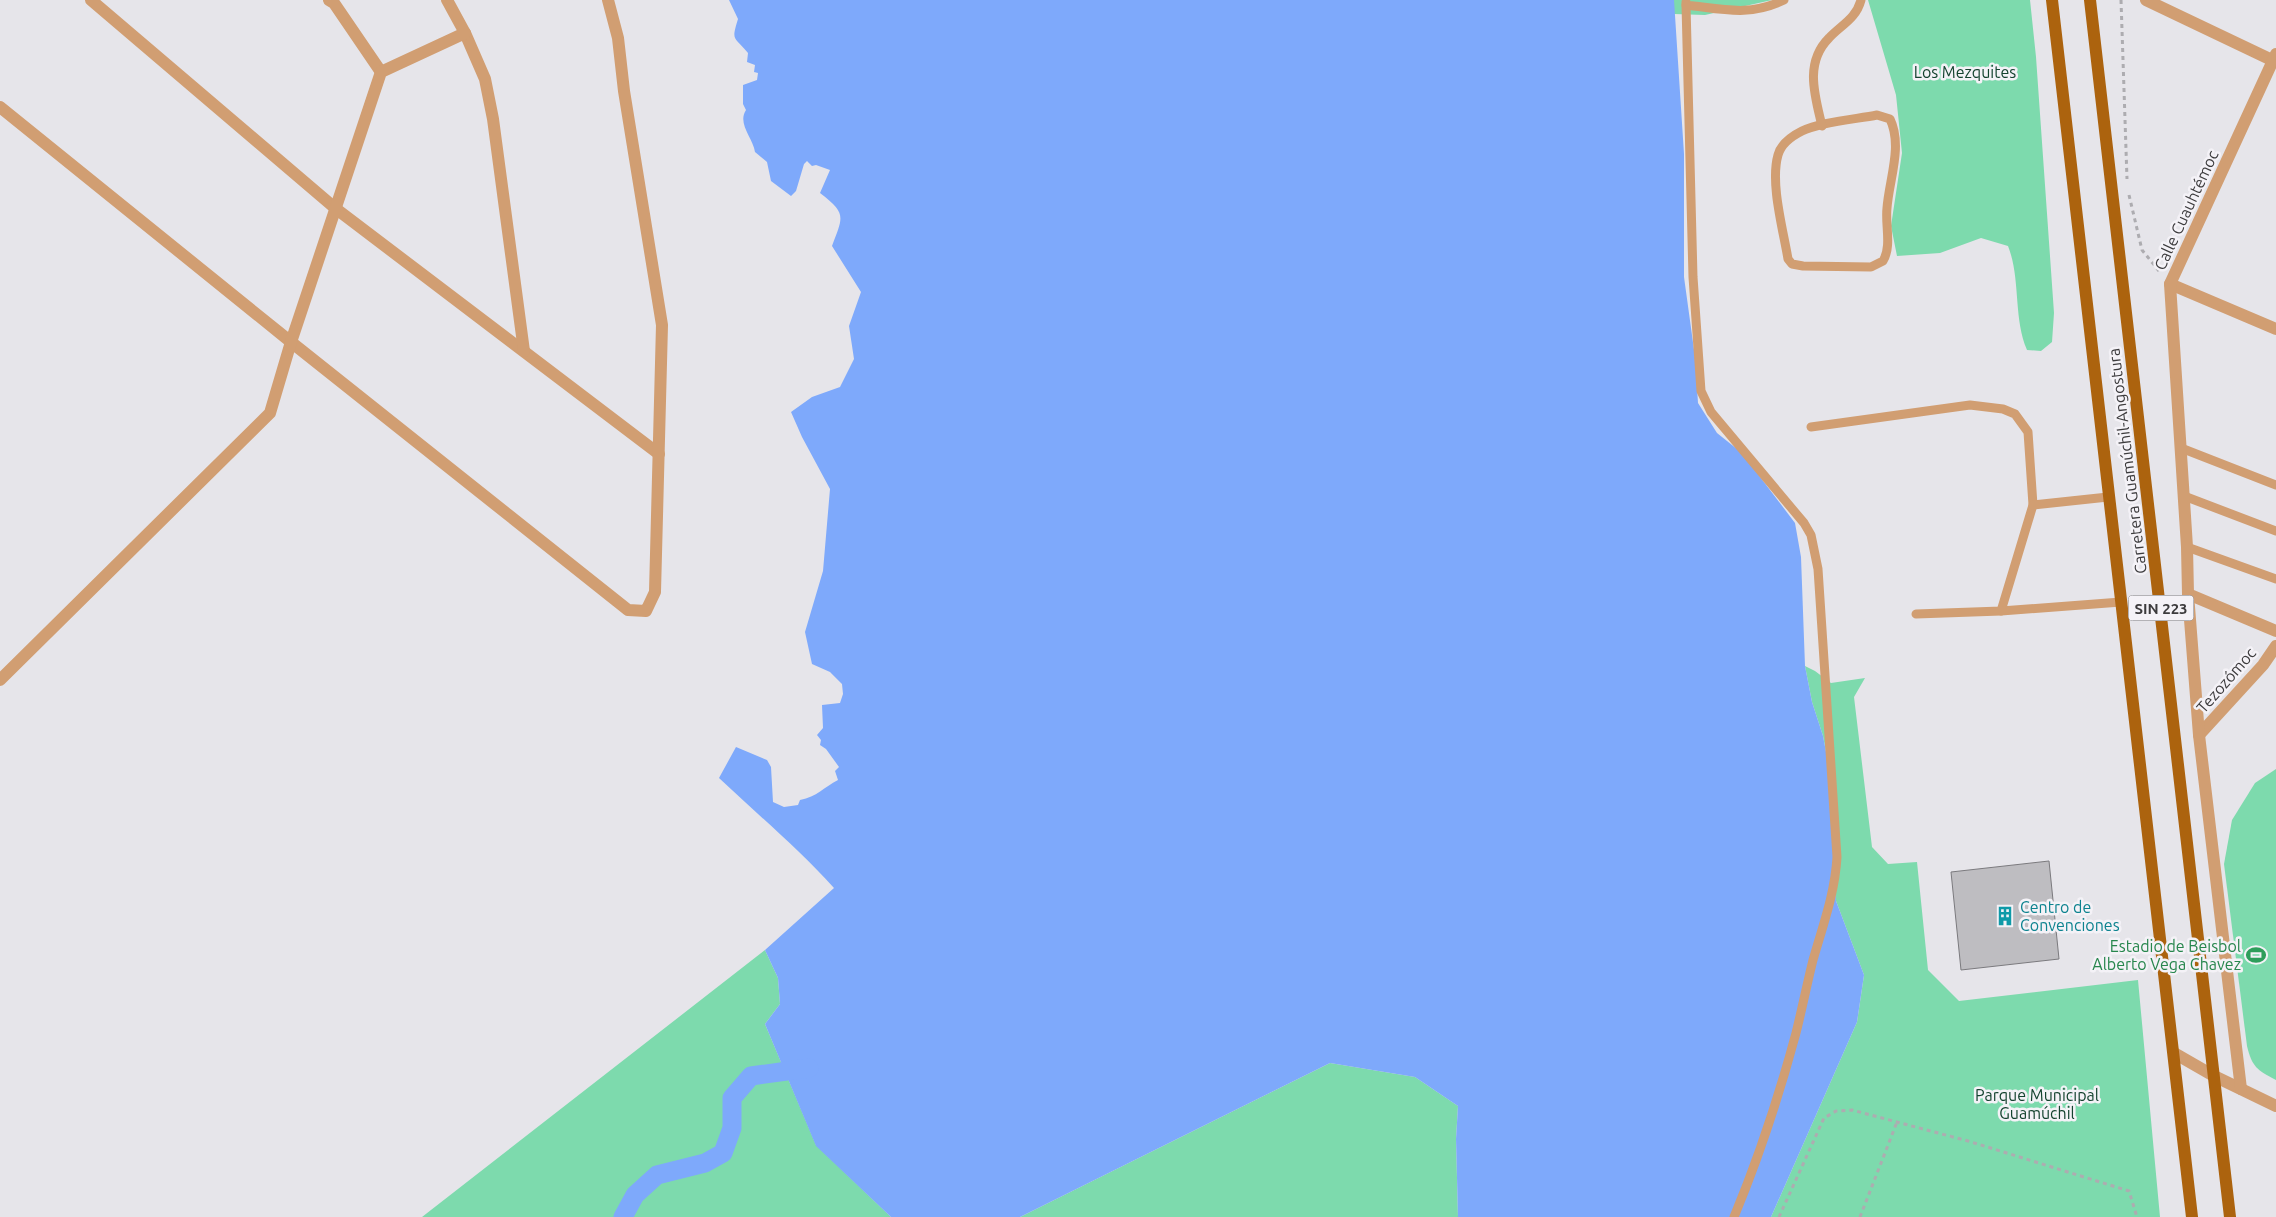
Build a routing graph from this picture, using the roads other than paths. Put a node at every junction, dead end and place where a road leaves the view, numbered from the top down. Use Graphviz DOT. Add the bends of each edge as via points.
graph roads {
  1 [pos="91,0"];
  2 [pos="447,0"];
  3 [pos="608,0"];
  4 [pos="1784,0"];
  5 [pos="1861,0"];
  6 [pos="2052,0"];
  7 [pos="2090,0"];
  8 [pos="2146,0"];
  9 [pos="333,1"];
  10 [pos="1686,3"];
  11 [pos="465,33"];
  12 [pos="2275,59"];
  13 [pos="381,72"];
  14 [pos="0,106"];
  15 [pos="1822,126"];
  16 [pos="335,208"];
  17 [pos="2170,284"];
  18 [pos="2276,329"];
  19 [pos="291,342"];
  20 [pos="524,351"];
  21 [pos="1811,427"];
  22 [pos="2181,448"];
  23 [pos="659,454"];
  24 [pos="2276,484"];
  25 [pos="2184,496"];
  26 [pos="2108,498"];
  27 [pos="2033,505"];
  28 [pos="2276,531"];
  29 [pos="2187,547"];
  30 [pos="2276,579"];
  31 [pos="2188,594"];
  32 [pos="2121,602"];
  33 [pos="2001,611"];
  34 [pos="1916,614"];
  35 [pos="2276,632"];
  36 [pos="2276,646"];
  37 [pos="0,680"];
  38 [pos="2199,735"];
  39 [pos="2174,1053"];
  40 [pos="2214,1076"];
  41 [pos="2241,1089"];
  42 [pos="2276,1106"];
  43 [pos="1734,1217"];
  44 [pos="2192,1217"];
  45 [pos="2230,1217"];
  1 -- 16 [label="street"];
  2 -- 11 [label="street"];
  3 -- 23 [label="street" via="618,38 662,325"];
  4 -- 10 [label="lane" via="1753,11"];
  5 -- 15 [label="lane" via="1855,14 1828,38 1814,66 1812,85"];
  6 -- 26 [label="main road, Carretera Guamúchil-Angostura / SIN 223"];
  7 -- 40 [label="main road, Carretera Guamúchil-Angostura / SIN 223"];
  8 -- 12 [label="street"];
  9 -- 13 [label="street"];
  10 -- 43 [label="lane" via="1693,276 1701,391 1711,412 1804,523 1814,545 1837,856 1836,880 1796,1033 1762,1146"];
  11 -- 13 [label="street"];
  11 -- 20 [label="street" via="486,79"];
  12 -- 17 [label="street, Calle Cuauhtémoc"];
  13 -- 16 [label="street"];
  14 -- 19 [label="street"];
  15 -- 15 [label="lane" via="1803,130 1787,140 1778,153 1778,194 1788,259 1792,264 1803,266 1876,266 1883,262 1887,250 1887,205 1895,148 1893,124 1886,116 1877,115"];
  16 -- 19 [label="street"];
  16 -- 20 [label="street"];
  17 -- 18 [label="street"];
  17 -- 22 [label="street, Calle Cuauhtémoc"];
  19 -- 23 [label="street" via="628,610 646,611 655,592"];
  19 -- 37 [label="street" via="270,414"];
  20 -- 23 [label="street"];
  21 -- 27 [label="lane" via="1970,405 2003,409 2015,414 2028,432"];
  22 -- 24 [label="lane"];
  22 -- 25 [label="street, Calle Cuauhtémoc"];
  25 -- 28 [label="lane"];
  25 -- 29 [label="street, Calle Cuauhtémoc"];
  26 -- 27 [label="lane"];
  26 -- 32 [label="main road, Carretera Guamúchil-Angostura / SIN 223"];
  27 -- 33 [label="lane"];
  29 -- 30 [label="lane"];
  29 -- 31 [label="street, Calle Cuauhtémoc"];
  31 -- 35 [label="street"];
  31 -- 38 [label="street, Calle Cuauhtémoc"];
  32 -- 33 [label="lane"];
  32 -- 39 [label="main road, Carretera Guamúchil-Angostura / SIN 223"];
  33 -- 34 [label="lane"];
  36 -- 38 [label="street, Tezozómoc" via="2263,665"];
  38 -- 41 [label="street, Calle Cuauhtémoc"];
  39 -- 40 [label="street"];
  39 -- 44 [label="main road, Carretera Guamúchil-Angostura / SIN 223"];
  40 -- 41 [label="street"];
  40 -- 45 [label="main road, Carretera Guamúchil-Angostura / SIN 223"];
  41 -- 42 [label="street"];
}
